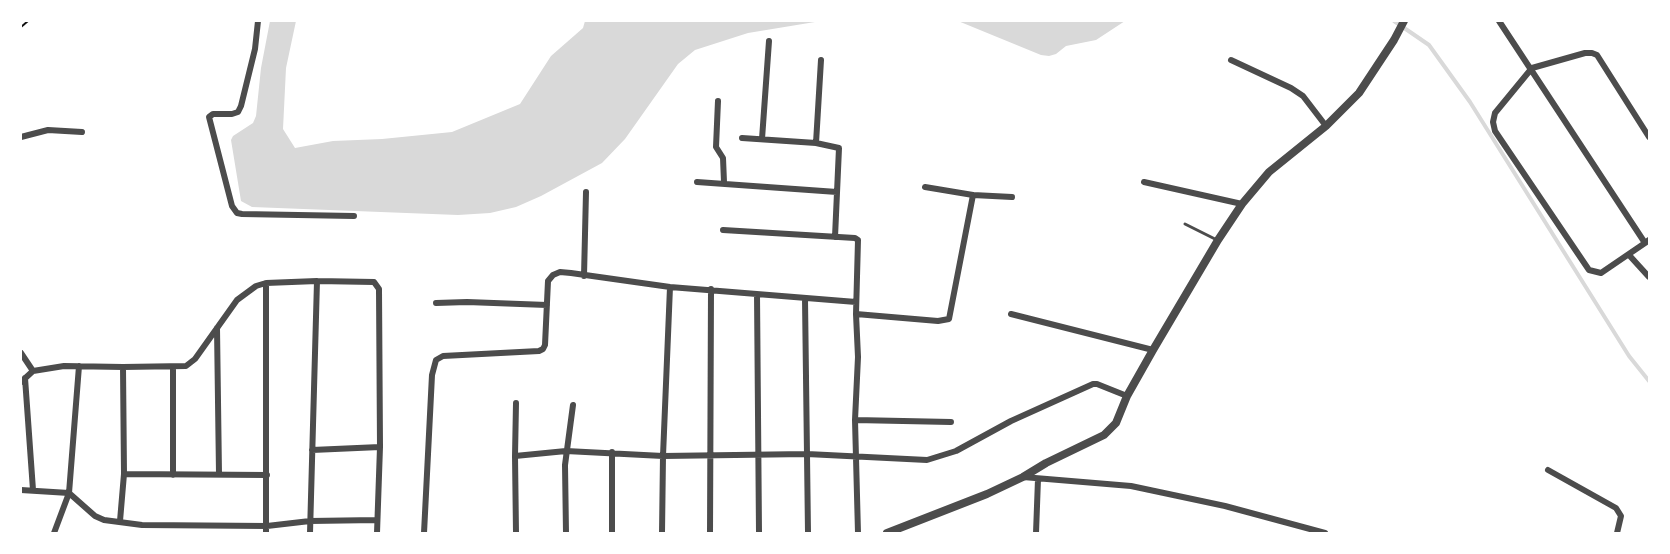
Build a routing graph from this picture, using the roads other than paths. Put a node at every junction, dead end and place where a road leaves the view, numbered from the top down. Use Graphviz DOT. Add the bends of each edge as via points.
graph roads {
  1 [pos="258,21"];
  2 [pos="1404,21"];
  3 [pos="1499,21"];
  4 [pos="769,41"];
  5 [pos="821,60"];
  6 [pos="1231,60"];
  7 [pos="1532,68"];
  8 [pos="718,101"];
  9 [pos="1326,126"];
  10 [pos="82,132"];
  11 [pos="21,137"];
  12 [pos="1649,137"];
  13 [pos="742,138"];
  14 [pos="762,139"];
  15 [pos="816,143"];
  16 [pos="697,182"];
  17 [pos="1144,182"];
  18 [pos="724,183"];
  19 [pos="925,187"];
  20 [pos="586,192"];
  21 [pos="837,192"];
  22 [pos="973,195"];
  23 [pos="1012,196"];
  24 [pos="1242,204"];
  25 [pos="354,216"];
  26 [pos="1185,224"];
  27 [pos="723,230"];
  28 [pos="835,237"];
  29 [pos="1218,240"];
  30 [pos="1647,242"];
  31 [pos="1629,255"];
  32 [pos="584,276"];
  33 [pos="1649,277"];
  34 [pos="317,281"];
  35 [pos="266,283"];
  36 [pos="670,287"];
  37 [pos="711,289"];
  38 [pos="757,294"];
  39 [pos="805,299"];
  40 [pos="856,302"];
  41 [pos="436,303"];
  42 [pos="547,305"];
  43 [pos="856,314"];
  44 [pos="1011,314"];
  45 [pos="217,328"];
  46 [pos="1153,350"];
  47 [pos="21,353"];
  48 [pos="79,366"];
  49 [pos="172,367"];
  50 [pos="123,368"];
  51 [pos="33,371"];
  52 [pos="23,380"];
  53 [pos="1127,396"];
  54 [pos="516,403"];
  55 [pos="573,405"];
  56 [pos="855,420"];
  57 [pos="951,422"];
  58 [pos="380,447"];
  59 [pos="312,450"];
  60 [pos="566,451"];
  61 [pos="612,452"];
  62 [pos="757,454"];
  63 [pos="807,454"];
  64 [pos="711,455"];
  65 [pos="514,456"];
  66 [pos="663,456"];
  67 [pos="856,456"];
  68 [pos="1548,470"];
  69 [pos="123,474"];
  70 [pos="219,474"];
  71 [pos="173,475"];
  72 [pos="267,475"];
  73 [pos="1023,477"];
  74 [pos="1038,479"];
  75 [pos="21,490"];
  76 [pos="33,490"];
  77 [pos="69,493"];
  78 [pos="378,520"];
  79 [pos="120,521"];
  80 [pos="310,521"];
  81 [pos="142,525"];
  82 [pos="266,530"];
  83 [pos="54,533"];
  84 [pos="143,533"];
  85 [pos="310,533"];
  86 [pos="377,533"];
  87 [pos="424,533"];
  88 [pos="516,533"];
  89 [pos="566,533"];
  90 [pos="612,533"];
  91 [pos="662,533"];
  92 [pos="710,533"];
  93 [pos="759,533"];
  94 [pos="808,533"];
  95 [pos="858,533"];
  96 [pos="887,533"];
  97 [pos="1036,533"];
  98 [pos="1325,533"];
  99 [pos="1617,533"];
  1 -- 25 [label="street" via="255,49 238,112 209,117 232,206 242,214"];
  2 -- 9 [label="street" via="1359,93"];
  3 -- 7 [label="street"];
  4 -- 14 [label="street"];
  5 -- 15 [label="street"];
  6 -- 9 [label="street" via="1303,96"];
  7 -- 12 [label="street" via="1585,53 1597,55"];
  7 -- 30 [label="street"];
  7 -- 31 [label="street" via="1495,113 1495,131 1589,270 1601,273"];
  8 -- 18 [label="street" via="716,147 723,158"];
  9 -- 24 [label="street" via="1269,172"];
  10 -- 11 [label="street" via="48,130"];
  13 -- 14 [label="street"];
  14 -- 15 [label="street"];
  15 -- 21 [label="street" via="839,148"];
  16 -- 18 [label="street"];
  17 -- 24 [label="street"];
  18 -- 21 [label="street"];
  19 -- 22 [label="street"];
  20 -- 32 [label="street"];
  21 -- 28 [label="street"];
  22 -- 23 [label="street"];
  22 -- 43 [label="street" via="949,319"];
  24 -- 29 [label="street"];
  26 -- 29 [label="lane"];
  27 -- 28 [label="street"];
  28 -- 40 [label="street" via="858,240"];
  29 -- 46 [label="street"];
  30 -- 31 [label="street"];
  31 -- 33 [label="street"];
  32 -- 36 [label="street"];
  32 -- 42 [label="street" via="560,272 553,275 548,281"];
  34 -- 35 [label="street"];
  34 -- 58 [label="street" via="378,285"];
  34 -- 59 [label="street"];
  35 -- 45 [label="street" via="237,300"];
  35 -- 72 [label="street"];
  36 -- 37 [label="street"];
  36 -- 66 [label="street"];
  37 -- 38 [label="street"];
  37 -- 64 [label="street"];
  38 -- 39 [label="street"];
  38 -- 62 [label="street"];
  39 -- 40 [label="street"];
  39 -- 63 [label="street"];
  40 -- 43 [label="street"];
  41 -- 42 [label="street"];
  42 -- 87 [label="street" via="545,345 539,351 443,356 436,360"];
  43 -- 56 [label="street"];
  44 -- 46 [label="street"];
  45 -- 49 [label="street" via="195,359 186,366"];
  45 -- 70 [label="street"];
  46 -- 53 [label="street"];
  47 -- 51 [label="street"];
  48 -- 50 [label="street"];
  48 -- 51 [label="street"];
  48 -- 77 [label="street"];
  49 -- 50 [label="street"];
  49 -- 71 [label="street"];
  50 -- 69 [label="street"];
  51 -- 52 [label="street"];
  52 -- 76 [label="street"];
  53 -- 67 [label="street" via="1093,384 956,451 927,460"];
  53 -- 73 [label="street" via="1116,423 1104,435"];
  54 -- 65 [label="street"];
  55 -- 60 [label="street"];
  56 -- 57 [label="street"];
  56 -- 67 [label="street"];
  58 -- 59 [label="street"];
  58 -- 78 [label="street"];
  59 -- 80 [label="street"];
  60 -- 61 [label="street"];
  60 -- 65 [label="street"];
  60 -- 89 [label="street"];
  61 -- 66 [label="street"];
  61 -- 90 [label="street"];
  62 -- 63 [label="street"];
  62 -- 64 [label="street"];
  62 -- 93 [label="street"];
  63 -- 67 [label="street"];
  63 -- 94 [label="street"];
  64 -- 66 [label="street"];
  64 -- 92 [label="street"];
  65 -- 88 [label="street"];
  66 -- 91 [label="street"];
  67 -- 95 [label="street"];
  68 -- 99 [label="street" via="1616,508 1622,516"];
  69 -- 71 [label="street"];
  69 -- 79 [label="street"];
  70 -- 71 [label="street"];
  70 -- 72 [label="street"];
  72 -- 82 [label="street"];
  73 -- 74 [label="street"];
  73 -- 96 [label="street"];
  74 -- 97 [label="street"];
  74 -- 98 [label="street" via="1131,486"];
  75 -- 76 [label="street"];
  76 -- 77 [label="street"];
  77 -- 79 [label="street" via="95,516"];
  77 -- 83 [label="street"];
  78 -- 80 [label="street"];
  78 -- 86 [label="street"];
  79 -- 81 [label="street"];
  80 -- 82 [label="street"];
  80 -- 85 [label="street"];
  81 -- 82 [label="street"];
  81 -- 84 [label="street"];
}
